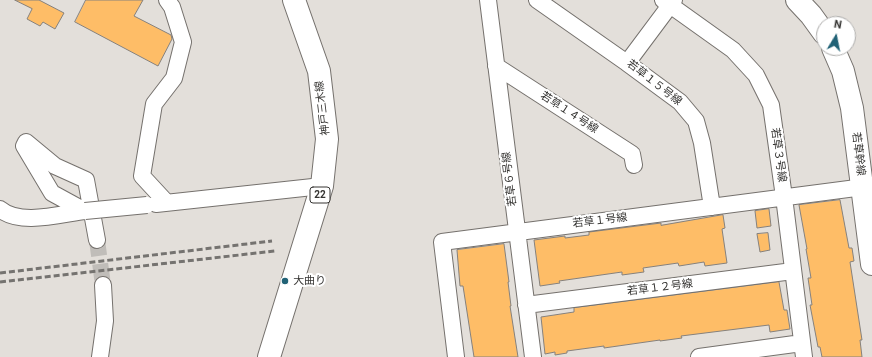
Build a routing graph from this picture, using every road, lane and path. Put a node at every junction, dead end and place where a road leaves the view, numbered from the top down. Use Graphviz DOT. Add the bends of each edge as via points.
graph roads {
  1 [pos="167,0"];
  2 [pos="294,0"];
  3 [pos="488,0"];
  4 [pos="537,0"];
  5 [pos="797,0"];
  6 [pos="669,2"];
  7 [pos="816,22"];
  8 [pos="837,56"];
  9 [pos="627,62"];
  10 [pos="496,66"];
  11 [pos="634,165"];
  12 [pos="322,186"];
  13 [pos="867,187"];
  14 [pos="784,197"];
  15 [pos="167,203"];
  16 [pos="712,207"];
  17 [pos="0,209"];
  18 [pos="85,211"];
  19 [pos="516,232"];
  20 [pos="97,240"];
  21 [pos="872,264"];
  22 [pos="793,271"];
  23 [pos="103,285"];
  24 [pos="526,305"];
  25 [pos="803,350"];
  26 [pos="100,357"];
  27 [pos="269,357"];
  28 [pos="456,357"];
  29 [pos="533,357"];
  30 [pos="699,357"];
  1 -- 15 [label="street" via="172,7 183,42 174,78 154,104 142,176"];
  2 -- 12 [label="main road, 神戸三木線 / 22" via="319,71 327,139"];
  3 -- 10 [label="street, 若草６号線"];
  4 -- 9 [label="street, 若草１５号線"];
  5 -- 7 [label="main road"];
  6 -- 9 [label="street"];
  6 -- 14 [label="street, 若草３号線" via="733,50 756,75 771,105"];
  8 -- 13 [label="main road, 若草幹線" via="848,87"];
  9 -- 16 [label="street, 若草１５号線" via="680,102 696,121"];
  10 -- 11 [label="street, 若草１４号線" via="632,154"];
  10 -- 19 [label="street, 若草６号線"];
  12 -- 15 [label="street"];
  12 -- 27 [label="main road, 神戸三木線 / 22"];
  13 -- 14 [label="street, 若草１号線"];
  13 -- 21 [label="main road, 若草幹線"];
  14 -- 16 [label="street, 若草１号線"];
  14 -- 22 [label="street, 若草３号線"];
  15 -- 18 [label="street, bridge"];
  16 -- 19 [label="street, 若草１号線"];
  17 -- 18 [label="street" via="4,213 28,219"];
  18 -- 20 [label="street" via="52,193 24,146 26,142 55,166 86,180"];
  19 -- 24 [label="street, 若草６号線"];
  19 -- 28 [label="street, 若草１号線" via="442,242"];
  22 -- 24 [label="street, 若草１２号線"];
  22 -- 25 [label="street, 若草３号線"];
  23 -- 26 [label="street" via="105,321"];
  24 -- 29 [label="street, 若草６号線"];
  25 -- 30 [label="street"];
}
